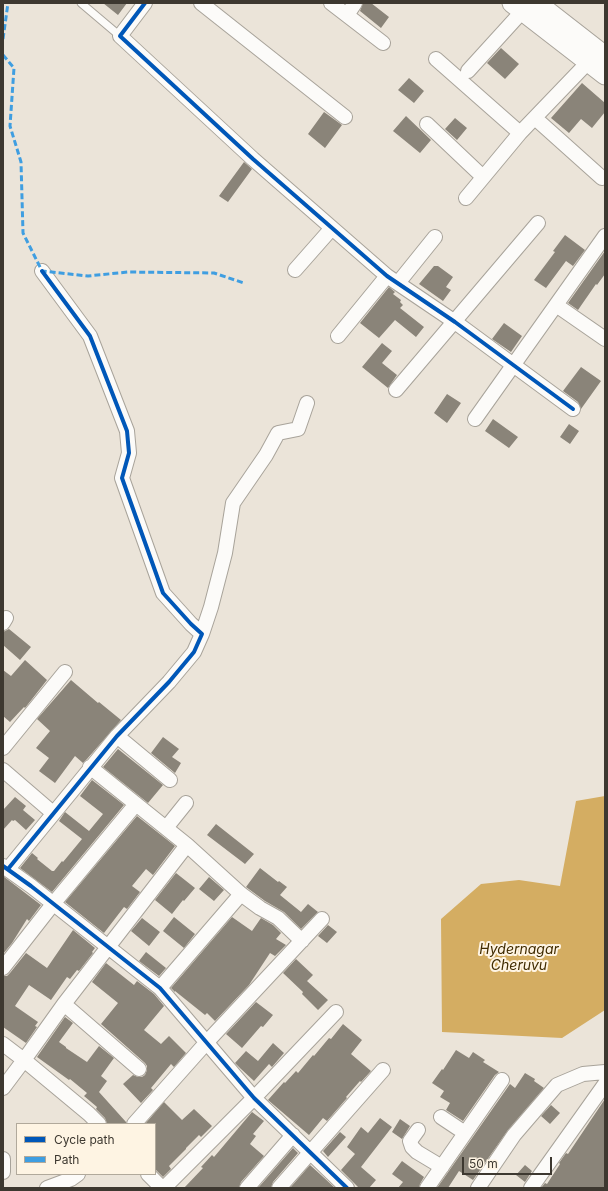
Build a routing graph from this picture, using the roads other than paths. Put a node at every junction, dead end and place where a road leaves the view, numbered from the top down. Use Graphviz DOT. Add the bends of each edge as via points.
graph roads {
  1 [pos="81,3"];
  2 [pos="144,3"];
  3 [pos="201,3"];
  4 [pos="331,3"];
  5 [pos="355,3"];
  6 [pos="525,5"];
  7 [pos="346,15"];
  8 [pos="120,36"];
  9 [pos="383,43"];
  10 [pos="597,57"];
  11 [pos="436,59"];
  12 [pos="468,71"];
  13 [pos="605,75"];
  14 [pos="345,117"];
  15 [pos="535,118"];
  16 [pos="427,124"];
  17 [pos="520,133"];
  18 [pos="483,176"];
  19 [pos="602,178"];
  20 [pos="466,198"];
  21 [pos="538,223"];
  22 [pos="332,228"];
  23 [pos="435,237"];
  24 [pos="604,238"];
  25 [pos="295,270"];
  26 [pos="42,271"];
  27 [pos="393,279"];
  28 [pos="556,305"];
  29 [pos="455,322"];
  30 [pos="338,336"];
  31 [pos="605,339"];
  32 [pos="512,365"];
  33 [pos="396,390"];
  34 [pos="307,402"];
  35 [pos="573,409"];
  36 [pos="475,419"];
  37 [pos="202,634"];
  38 [pos="65,672"];
  39 [pos="117,736"];
  40 [pos="3,748"];
  41 [pos="90,767"];
  42 [pos="3,770"];
  43 [pos="170,780"];
  44 [pos="186,803"];
  45 [pos="136,804"];
  46 [pos="53,813"];
  47 [pos="166,828"];
  48 [pos="187,845"];
  49 [pos="6,868"];
  50 [pos="241,894"];
  51 [pos="53,904"];
  52 [pos="322,919"];
  53 [pos="302,941"];
  54 [pos="108,947"];
  55 [pos="3,968"];
  56 [pos="160,988"];
  57 [pos="64,1004"];
  58 [pos="336,1012"];
  59 [pos="206,1043"];
  60 [pos="3,1044"];
  61 [pos="24,1060"];
  62 [pos="139,1069"];
  63 [pos="383,1070"];
  64 [pos="605,1072"];
  65 [pos="502,1080"];
  66 [pos="605,1084"];
  67 [pos="3,1088"];
  68 [pos="254,1098"];
  69 [pos="441,1117"];
  70 [pos="98,1123"];
  71 [pos="135,1123"];
  72 [pos="418,1130"];
  73 [pos="466,1133"];
  74 [pos="293,1135"];
  75 [pos="310,1152"];
  76 [pos="3,1159"];
  77 [pos="442,1167"];
  78 [pos="3,1172"];
  79 [pos="76,1175"];
  80 [pos="149,1175"];
  81 [pos="342,1186"];
  82 [pos="47,1188"];
  83 [pos="163,1188"];
  84 [pos="248,1188"];
  85 [pos="279,1188"];
  86 [pos="427,1188"];
  87 [pos="478,1188"];
  88 [pos="531,1188"];
  1 -- 8 [label="lane"];
  2 -- 8 [label="street"];
  3 -- 14 [label="street"];
  4 -- 7 [label="street"];
  5 -- 7 [label="street"];
  6 -- 10 [label="main road"];
  6 -- 12 [label="street"];
  7 -- 9 [label="street"];
  8 -- 22 [label="street"];
  10 -- 13 [label="main road"];
  10 -- 15 [label="street"];
  11 -- 17 [label="street"];
  15 -- 17 [label="street"];
  15 -- 19 [label="street"];
  16 -- 18 [label="street"];
  17 -- 18 [label="street"];
  18 -- 20 [label="street"];
  21 -- 29 [label="street"];
  22 -- 25 [label="street"];
  22 -- 27 [label="street"];
  23 -- 27 [label="street"];
  24 -- 28 [label="street"];
  26 -- 37 [label="street" via="90,336 127,431 129,453 122,478 163,593"];
  27 -- 29 [label="street"];
  27 -- 30 [label="street"];
  28 -- 31 [label="street"];
  28 -- 32 [label="street"];
  29 -- 32 [label="street"];
  29 -- 33 [label="street"];
  32 -- 35 [label="street"];
  32 -- 36 [label="street"];
  34 -- 37 [label="street" via="298,429 278,433 234,503 225,553"];
  37 -- 39 [label="street" via="194,652"];
  38 -- 40 [label="street"];
  39 -- 41 [label="street"];
  39 -- 43 [label="street"];
  41 -- 45 [label="street"];
  41 -- 46 [label="street"];
  42 -- 46 [label="street"];
  44 -- 47 [label="street"];
  45 -- 47 [label="street"];
  45 -- 51 [label="street"];
  46 -- 49 [label="street"];
  47 -- 48 [label="street"];
  48 -- 50 [label="street"];
  48 -- 54 [label="street"];
  49 -- 51 [label="street"];
  50 -- 53 [label="street" via="278,918"];
  50 -- 56 [label="street"];
  51 -- 54 [label="street"];
  51 -- 55 [label="street"];
  52 -- 53 [label="street"];
  53 -- 59 [label="street"];
  54 -- 56 [label="street"];
  54 -- 57 [label="street"];
  56 -- 59 [label="street"];
  57 -- 61 [label="street"];
  57 -- 62 [label="street"];
  58 -- 68 [label="street"];
  59 -- 68 [label="street"];
  59 -- 71 [label="street"];
  60 -- 61 [label="street"];
  61 -- 67 [label="street"];
  61 -- 70 [label="street"];
  63 -- 75 [label="street"];
  64 -- 87 [label="street" via="583,1074 557,1085 514,1135"];
  65 -- 73 [label="street"];
  66 -- 88 [label="street"];
  68 -- 74 [label="street"];
  68 -- 83 [label="street"];
  69 -- 73 [label="street"];
  72 -- 77 [label="street" via="410,1141 412,1147"];
  73 -- 77 [label="street"];
  74 -- 75 [label="street"];
  74 -- 84 [label="street"];
  75 -- 81 [label="street"];
  75 -- 85 [label="street"];
  76 -- 78 [label="street"];
  77 -- 86 [label="street"];
  79 -- 82 [label="street"];
  80 -- 83 [label="street"];
}
